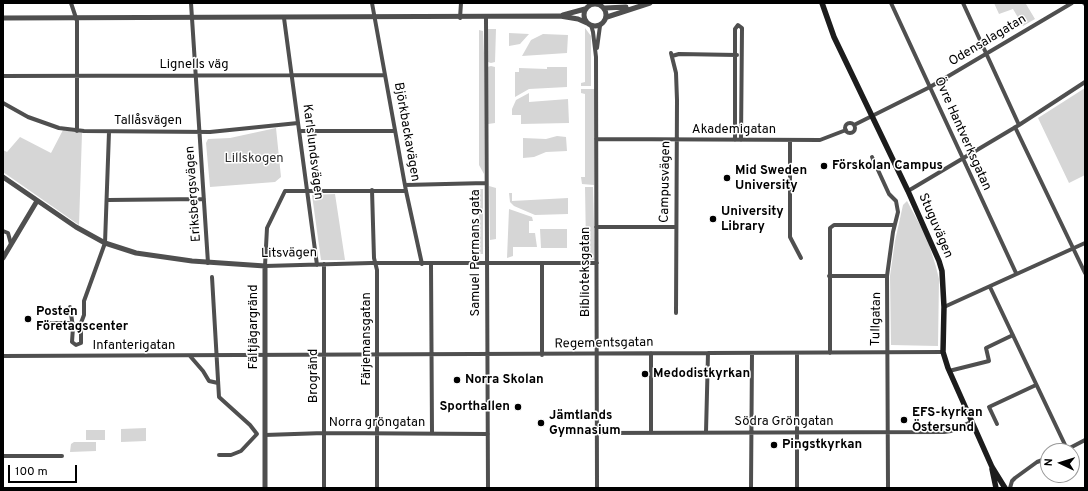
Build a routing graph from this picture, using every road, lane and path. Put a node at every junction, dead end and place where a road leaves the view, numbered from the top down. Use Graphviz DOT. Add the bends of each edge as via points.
graph roads {
  1 [pos="71,3"];
  2 [pos="191,3"];
  3 [pos="372,3"];
  4 [pos="460,3"];
  5 [pos="650,3"];
  6 [pos="822,3"];
  7 [pos="891,3"];
  8 [pos="963,3"];
  9 [pos="1072,3"];
  10 [pos="590,4"];
  11 [pos="600,4"];
  12 [pos="635,7"];
  13 [pos="605,8"];
  14 [pos="585,9"];
  15 [pos="560,16"];
  16 [pos="76,17"];
  17 [pos="375,17"];
  18 [pos="486,17"];
  19 [pos="607,17"];
  20 [pos="3,18"];
  21 [pos="284,18"];
  22 [pos="460,18"];
  23 [pos="192,19"];
  24 [pos="589,24"];
  25 [pos="600,26"];
  26 [pos="986,54"];
  27 [pos="735,55"];
  28 [pos="741,55"];
  29 [pos="596,57"];
  30 [pos="77,75"];
  31 [pos="196,75"];
  32 [pos="292,75"];
  33 [pos="385,75"];
  34 [pos="3,76"];
  35 [pos="1085,82"];
  36 [pos="1081,84"];
  37 [pos="930,87"];
  38 [pos="1085,89"];
  39 [pos="3,103"];
  40 [pos="735,112"];
  41 [pos="741,112"];
  42 [pos="871,116"];
  43 [pos="298,123"];
  44 [pos="854,125"];
  45 [pos="1017,126"];
  46 [pos="846,130"];
  47 [pos="77,131"];
  48 [pos="199,131"];
  49 [pos="299,131"];
  50 [pos="395,131"];
  51 [pos="108,132"];
  52 [pos="596,139"];
  53 [pos="677,140"];
  54 [pos="734,140"];
  55 [pos="741,140"];
  56 [pos="790,140"];
  57 [pos="872,157"];
  58 [pos="962,158"];
  59 [pos="3,177"];
  60 [pos="486,183"];
  61 [pos="405,184"];
  62 [pos="306,190"];
  63 [pos="372,190"];
  64 [pos="406,191"];
  65 [pos="908,191"];
  66 [pos="204,199"];
  67 [pos="108,200"];
  68 [pos="37,201"];
  69 [pos="894,225"];
  70 [pos="596,227"];
  71 [pos="676,227"];
  72 [pos="3,231"];
  73 [pos="105,242"];
  74 [pos="1085,243"];
  75 [pos="11,245"];
  76 [pos="1073,248"];
  77 [pos="3,258"];
  78 [pos="801,258"];
  79 [pos="208,263"];
  80 [pos="486,263"];
  81 [pos="324,264"];
  82 [pos="376,264"];
  83 [pos="422,264"];
  84 [pos="431,264"];
  85 [pos="542,264"];
  86 [pos="596,264"];
  87 [pos="317,265"];
  88 [pos="265,266"];
  89 [pos="1016,273"];
  90 [pos="1085,273"];
  91 [pos="829,276"];
  92 [pos="887,276"];
  93 [pos="212,277"];
  94 [pos="990,287"];
  95 [pos="70,307"];
  96 [pos="944,307"];
  97 [pos="676,313"];
  98 [pos="51,323"];
  99 [pos="81,323"];
  100 [pos="72,325"];
  101 [pos="1013,335"];
  102 [pos="752,352"];
  103 [pos="830,352"];
  104 [pos="886,352"];
  105 [pos="944,352"];
  106 [pos="486,353"];
  107 [pos="597,353"];
  108 [pos="651,353"];
  109 [pos="708,353"];
  110 [pos="797,353"];
  111 [pos="265,354"];
  112 [pos="431,354"];
  113 [pos="542,354"];
  114 [pos="216,355"];
  115 [pos="377,355"];
  116 [pos="3,356"];
  117 [pos="190,356"];
  118 [pos="324,356"];
  119 [pos="949,371"];
  120 [pos="218,383"];
  121 [pos="1036,385"];
  122 [pos="970,422"];
  123 [pos="997,424"];
  124 [pos="706,432"];
  125 [pos="751,432"];
  126 [pos="887,432"];
  127 [pos="324,433"];
  128 [pos="377,433"];
  129 [pos="596,433"];
  130 [pos="652,433"];
  131 [pos="797,433"];
  132 [pos="432,434"];
  133 [pos="488,434"];
  134 [pos="265,435"];
  135 [pos="1063,443"];
  136 [pos="3,456"];
  137 [pos="62,456"];
  138 [pos="219,456"];
  139 [pos="1040,461"];
  140 [pos="992,467"];
  141 [pos="265,488"];
  142 [pos="324,488"];
  143 [pos="377,488"];
  144 [pos="488,488"];
  145 [pos="597,488"];
  146 [pos="751,488"];
  147 [pos="797,488"];
  148 [pos="888,488"];
  149 [pos="996,488"];
  150 [pos="1005,488"];
  151 [pos="1010,488"];
  1 -- 16 [label="street"];
  2 -- 23 [label="street, Eriksbergsvägen"];
  3 -- 17 [label="street, Björkbackavägen"];
  4 -- 22 [label="street"];
  5 -- 12 [label="street"];
  6 -- 42 [label="main road, Stuguvägen" via="834,37"];
  7 -- 37 [label="street, Övre Hantverksgatan"];
  8 -- 26 [label="street"];
  9 -- 26 [label="street, Odensalagatan"];
  10 -- 11 [label="street"];
  10 -- 14 [label="street"];
  11 -- 13 [label="street"];
  12 -- 13 [label="street"];
  12 -- 19 [label="street"];
  13 -- 19 [label="street"];
  14 -- 15 [label="street"];
  14 -- 24 [label="street" via="585,19"];
  15 -- 18 [label="street"];
  15 -- 24 [label="street"];
  16 -- 20 [label="street"];
  16 -- 23 [label="street"];
  16 -- 30 [label="street"];
  17 -- 21 [label="street"];
  17 -- 22 [label="street"];
  17 -- 33 [label="street, Björkbackavägen"];
  18 -- 22 [label="street"];
  18 -- 60 [label="street, Samuel Permans gata"];
  19 -- 25 [label="street"];
  21 -- 23 [label="street"];
  21 -- 32 [label="street, Karlslundsvägen"];
  23 -- 31 [label="street, Eriksbergsvägen"];
  24 -- 25 [label="street"];
  24 -- 29 [label="street, Biblioteksgatan" via="593,32"];
  25 -- 29 [label="street, Biblioteksgatan"];
  26 -- 37 [label="street, Odensalagatan"];
  26 -- 45 [label="street"];
  27 -- 28 [label="street"];
  27 -- 28 [label="street" via="735,29 738,25 742,28"];
  27 -- 40 [label="street"];
  27 -- 53 [label="street, Campusvägen" via="671,55 676,73"];
  28 -- 41 [label="street"];
  29 -- 52 [label="street, Biblioteksgatan"];
  30 -- 31 [label="street, Lignells väg"];
  30 -- 34 [label="street, Lignells väg"];
  30 -- 47 [label="street"];
  31 -- 32 [label="street, Lignells väg"];
  31 -- 48 [label="street, Eriksbergsvägen"];
  32 -- 33 [label="street, Lignells väg"];
  32 -- 43 [label="street, Karlslundsvägen"];
  33 -- 50 [label="street, Björkbackavägen"];
  35 -- 36 [label="street"];
  36 -- 38 [label="street"];
  36 -- 45 [label="street"];
  37 -- 42 [label="street, Odensalagatan"];
  37 -- 58 [label="street, Övre Hantverksgatan"];
  39 -- 47 [label="street, Tallåsvägen" via="59,128"];
  40 -- 41 [label="street"];
  40 -- 54 [label="street"];
  41 -- 55 [label="street"];
  42 -- 44 [label="street, Odensalagatan"];
  42 -- 65 [label="main road, Stuguvägen"];
  43 -- 48 [label="street, Tallåsvägen" via="225,131"];
  43 -- 49 [label="street, Karlslundsvägen"];
  44 -- 46 [label="street" via="852,132"];
  44 -- 46 [label="street" via="847,123"];
  45 -- 58 [label="street"];
  45 -- 76 [label="street"];
  46 -- 56 [label="street, Akademigatan" via="820,140"];
  47 -- 51 [label="street, Tallåsvägen"];
  48 -- 51 [label="street, Tallåsvägen"];
  48 -- 66 [label="street, Eriksbergsvägen"];
  49 -- 50 [label="street"];
  49 -- 62 [label="street, Karlslundsvägen"];
  50 -- 61 [label="street, Björkbackavägen"];
  51 -- 67 [label="street"];
  52 -- 53 [label="street, Akademigatan"];
  52 -- 70 [label="street, Biblioteksgatan"];
  53 -- 54 [label="street, Akademigatan"];
  53 -- 71 [label="street, Campusvägen"];
  54 -- 55 [label="street, Akademigatan"];
  55 -- 56 [label="street, Akademigatan"];
  56 -- 78 [label="street" via="790,237"];
  57 -- 69 [label="street, Tullgatan" via="889,194 896,201 898,212"];
  58 -- 65 [label="street"];
  58 -- 89 [label="street, Övre Hantverksgatan"];
  59 -- 68 [label="street, Litsvägen"];
  60 -- 61 [label="street"];
  60 -- 80 [label="street, Samuel Permans gata"];
  61 -- 64 [label="street, Björkbackavägen"];
  62 -- 63 [label="street"];
  62 -- 87 [label="street, Karlslundsvägen"];
  62 -- 88 [label="street, Fältjägargränd" via="285,191 267,228"];
  63 -- 64 [label="street"];
  63 -- 82 [label="street, Färjemansgatan"];
  64 -- 83 [label="street, Björkbackavägen"];
  65 -- 96 [label="main road, Stuguvägen" via="939,261"];
  66 -- 67 [label="street"];
  66 -- 79 [label="street, Eriksbergsvägen"];
  67 -- 73 [label="street"];
  68 -- 73 [label="street, Litsvägen" via="76,227"];
  68 -- 75 [label="street"];
  69 -- 91 [label="street" via="834,225 830,228"];
  69 -- 92 [label="street, Tullgatan"];
  70 -- 71 [label="street"];
  70 -- 86 [label="street, Biblioteksgatan"];
  71 -- 97 [label="street, Campusvägen"];
  72 -- 75 [label="street" via="8,233"];
  73 -- 79 [label="street, Litsvägen" via="136,252"];
  73 -- 99 [label="street" via="84,301"];
  74 -- 76 [label="street"];
  75 -- 77 [label="street"];
  76 -- 89 [label="street"];
  76 -- 90 [label="street"];
  79 -- 88 [label="street, Litsvägen"];
  80 -- 84 [label="street, Litsvägen"];
  80 -- 85 [label="street, Litsvägen"];
  80 -- 106 [label="street, Samuel Permans gata"];
  81 -- 82 [label="street, Litsvägen"];
  81 -- 87 [label="street, Litsvägen"];
  81 -- 118 [label="street, Brogränd"];
  82 -- 83 [label="street, Litsvägen"];
  82 -- 115 [label="street, Färjemansgatan"];
  83 -- 84 [label="street, Litsvägen"];
  84 -- 112 [label="street"];
  85 -- 86 [label="street, Litsvägen"];
  85 -- 113 [label="street"];
  86 -- 107 [label="street, Biblioteksgatan"];
  87 -- 88 [label="street, Litsvägen"];
  88 -- 111 [label="street, Fältjägargränd"];
  89 -- 94 [label="street"];
  91 -- 92 [label="street"];
  91 -- 103 [label="street"];
  92 -- 104 [label="street, Tullgatan"];
  93 -- 114 [label="street"];
  94 -- 96 [label="street"];
  94 -- 101 [label="street"];
  95 -- 100 [label="street"];
  96 -- 105 [label="main road, Stuguvägen"];
  98 -- 100 [label="street"];
  99 -- 100 [label="street"];
  99 -- 100 [label="street" via="80,343 76,345 72,342"];
  101 -- 119 [label="street" via="986,348 989,361"];
  101 -- 121 [label="street"];
  102 -- 109 [label="street, Regementsgatan"];
  102 -- 110 [label="street, Regementsgatan"];
  102 -- 125 [label="street"];
  103 -- 104 [label="street, Regementsgatan"];
  103 -- 110 [label="street, Regementsgatan"];
  104 -- 105 [label="street, Regementsgatan"];
  104 -- 126 [label="street, Tullgatan"];
  105 -- 119 [label="main road, Stuguvägen"];
  106 -- 112 [label="street, Regementsgatan"];
  106 -- 113 [label="street, Regementsgatan"];
  106 -- 133 [label="street, Samuel Permans gata"];
  107 -- 108 [label="street, Regementsgatan"];
  107 -- 113 [label="street, Regementsgatan"];
  107 -- 129 [label="street, Biblioteksgatan"];
  108 -- 109 [label="street, Regementsgatan"];
  108 -- 130 [label="street"];
  109 -- 124 [label="street"];
  110 -- 131 [label="street"];
  111 -- 114 [label="street, Infanterigatan"];
  111 -- 118 [label="street, Regementsgatan"];
  111 -- 134 [label="street, Fältjägargränd"];
  112 -- 115 [label="street, Regementsgatan"];
  112 -- 132 [label="street"];
  114 -- 117 [label="street, Infanterigatan"];
  114 -- 120 [label="street"];
  115 -- 118 [label="street, Regementsgatan"];
  115 -- 128 [label="street, Färjemansgatan"];
  116 -- 117 [label="street, Infanterigatan"];
  117 -- 120 [label="street" via="209,381"];
  118 -- 127 [label="street, Brogränd"];
  119 -- 122 [label="main road, Stuguvägen"];
  120 -- 138 [label="street" via="220,397 257,434 240,451"];
  121 -- 123 [label="street" via="989,407"];
  121 -- 135 [label="street"];
  122 -- 126 [label="street, Södra Gröngatan" via="944,432"];
  122 -- 140 [label="main road, Stuguvägen"];
  124 -- 125 [label="street, Södra Gröngatan"];
  124 -- 130 [label="street, Södra Gröngatan"];
  125 -- 131 [label="street, Södra Gröngatan"];
  125 -- 146 [label="street"];
  126 -- 131 [label="street, Södra Gröngatan"];
  126 -- 148 [label="street, Tullgatan"];
  127 -- 128 [label="street, Norra gröngatan"];
  127 -- 134 [label="street, Norra gröngatan"];
  127 -- 142 [label="street, Brogränd"];
  128 -- 132 [label="street, Norra gröngatan"];
  128 -- 143 [label="street, Färjemansgatan"];
  129 -- 130 [label="street, Södra Gröngatan"];
  129 -- 145 [label="street, Biblioteksgatan"];
  131 -- 147 [label="street"];
  132 -- 133 [label="street, Norra gröngatan"];
  133 -- 144 [label="street, Samuel Permans gata"];
  134 -- 141 [label="street, Fältjägargränd"];
  136 -- 137 [label="street"];
  139 -- 151 [label="street" via="1012,481"];
  140 -- 149 [label="main road, Stuguvägen"];
  140 -- 150 [label="main road, Stuguvägen"];
}
